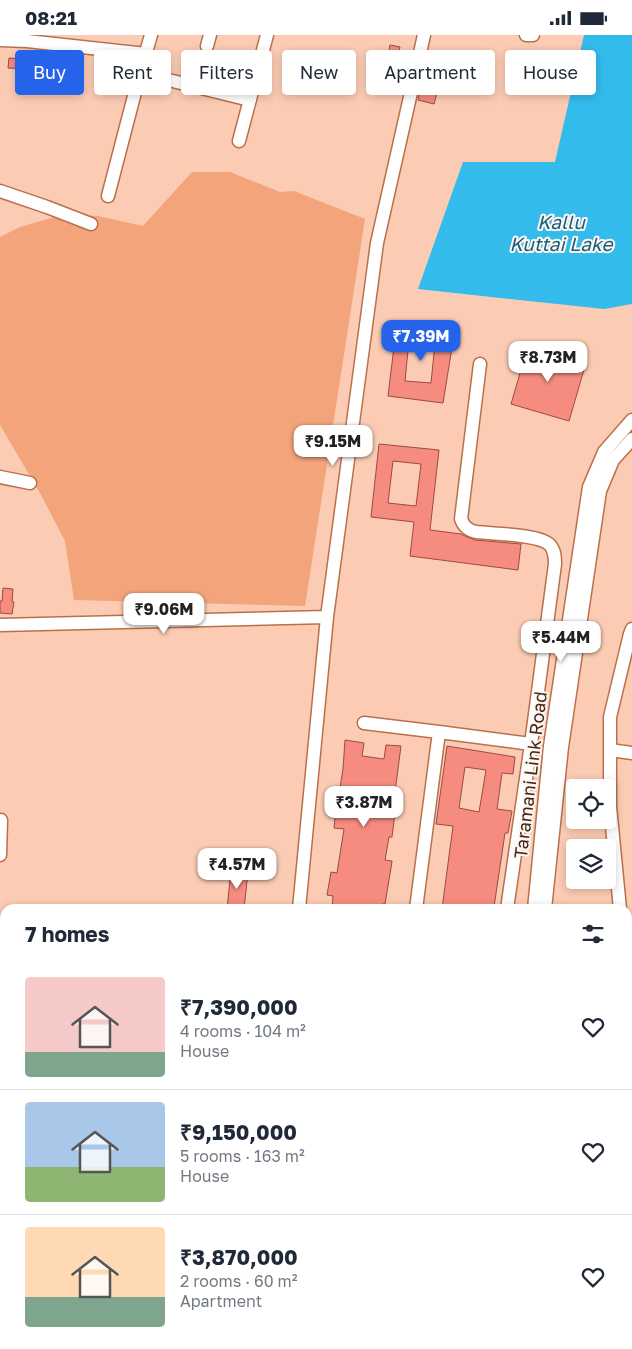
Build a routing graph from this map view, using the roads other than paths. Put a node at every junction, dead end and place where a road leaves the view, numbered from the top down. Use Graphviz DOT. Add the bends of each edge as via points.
graph roads {
  1 [pos="151,35"];
  2 [pos="267,35"];
  3 [pos="424,35"];
  4 [pos="526,35"];
  5 [pos="533,35"];
  6 [pos="0,40"];
  7 [pos="109,50"];
  8 [pos="147,50"];
  9 [pos="171,80"];
  10 [pos="134,95"];
  11 [pos="250,99"];
  12 [pos="239,141"];
  13 [pos="0,191"];
  14 [pos="108,197"];
  15 [pos="92,224"];
  16 [pos="480,364"];
  17 [pos="632,421"];
  18 [pos="632,439"];
  19 [pos="0,477"];
  20 [pos="30,483"];
  21 [pos="327,617"];
  22 [pos="0,625"];
  23 [pos="632,629"];
  24 [pos="364,723"];
  25 [pos="439,732"];
  26 [pos="531,744"];
  27 [pos="610,750"];
  28 [pos="632,753"];
  29 [pos="0,820"];
  30 [pos="0,855"];
  31 [pos="299,904"];
  32 [pos="417,904"];
  33 [pos="508,904"];
  34 [pos="534,904"];
  35 [pos="546,904"];
  36 [pos="620,904"];
  1 -- 8 [label="street"];
  2 -- 11 [label="street"];
  3 -- 21 [label="street" via="378,243"];
  4 -- 5 [label="street"];
  6 -- 7 [label="street"];
  9 -- 11 [label="street"];
  10 -- 14 [label="street"];
  11 -- 12 [label="street"];
  13 -- 15 [label="street"];
  16 -- 26 [label="street" via="461,519 463,525 476,532 544,541 551,546 556,564"];
  17 -- 34 [label="street, Taramani Link Road" via="604,452 589,487 550,746"];
  18 -- 35 [label="street, Taramani Link Road" via="613,460 600,491 562,747"];
  19 -- 20 [label="street"];
  21 -- 22 [label="street"];
  21 -- 31 [label="street"];
  23 -- 27 [label="street" via="610,717"];
  24 -- 25 [label="street"];
  25 -- 26 [label="street"];
  25 -- 32 [label="street"];
  26 -- 33 [label="street"];
  27 -- 28 [label="street"];
  27 -- 36 [label="street" via="610,806"];
  29 -- 30 [label="street"];
}
